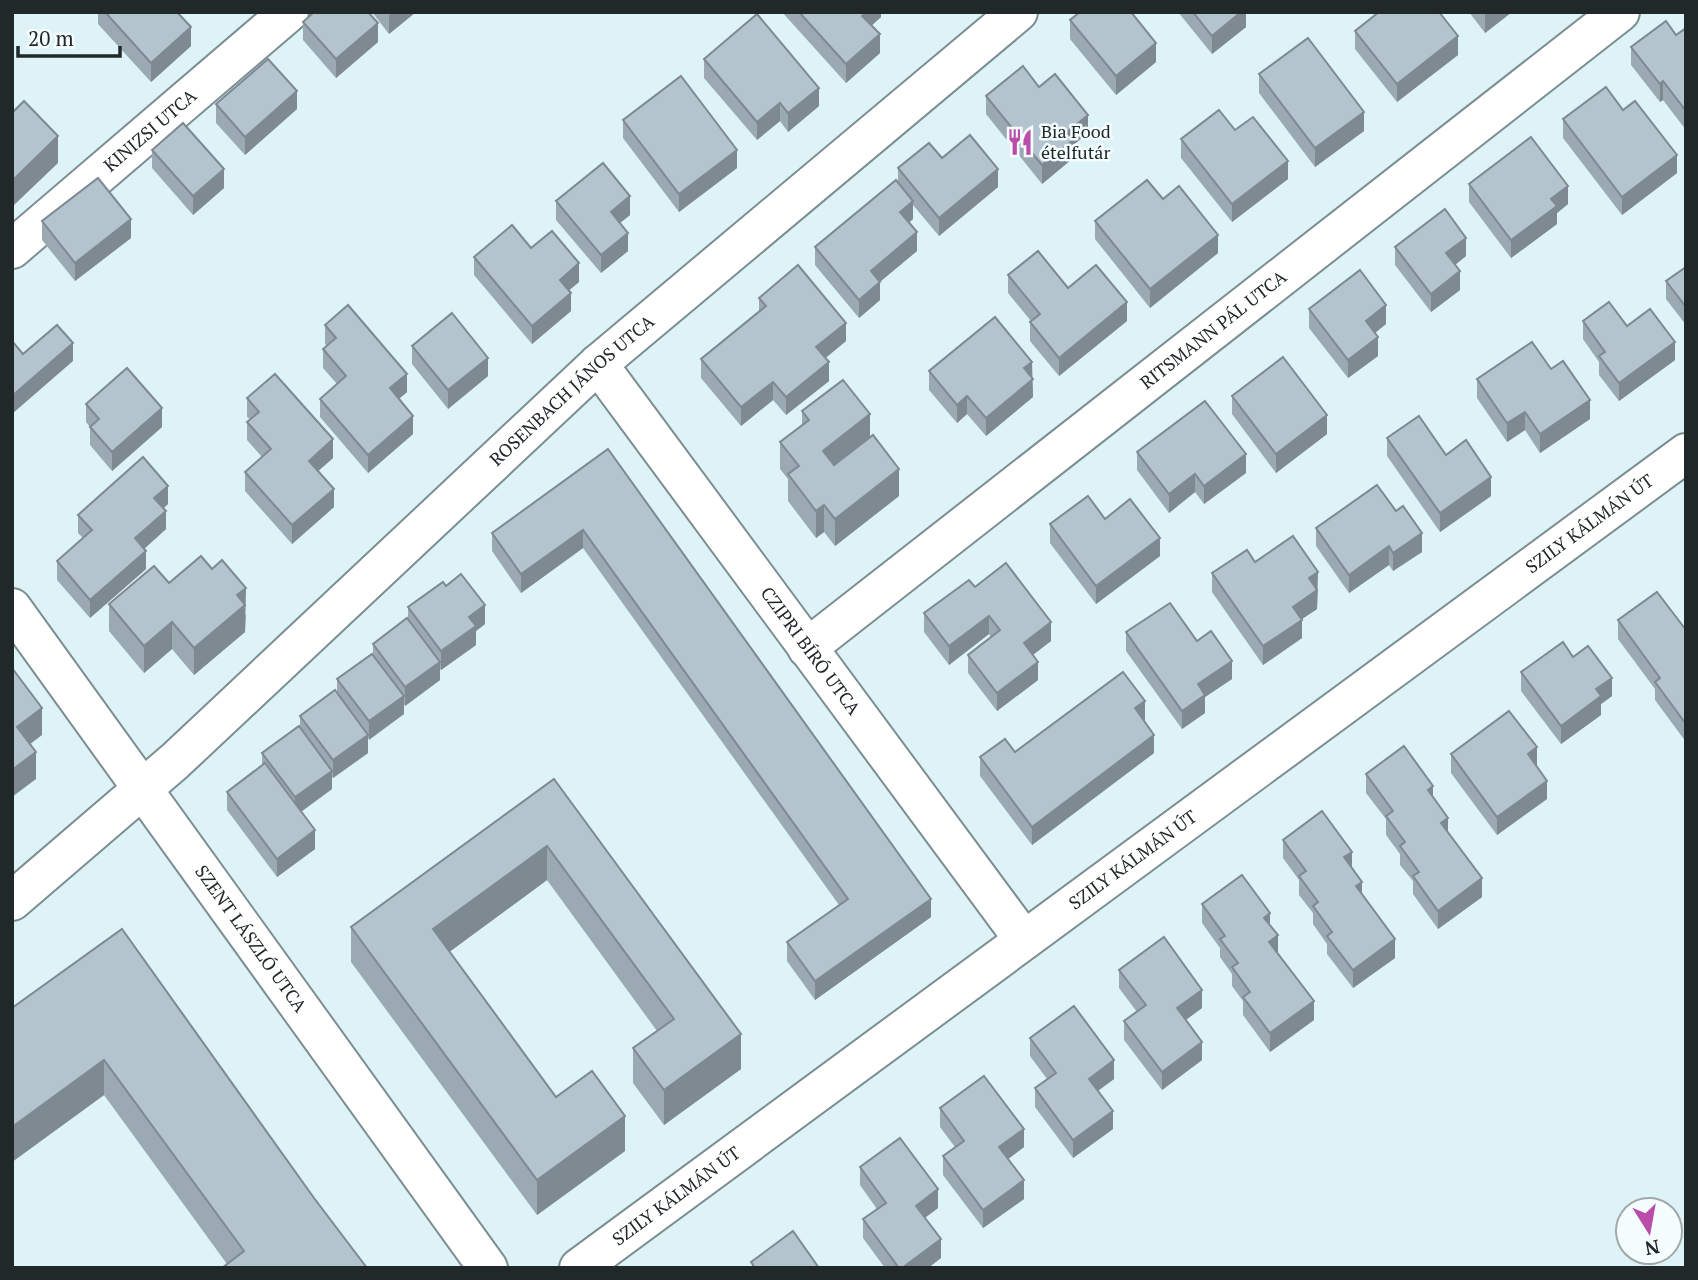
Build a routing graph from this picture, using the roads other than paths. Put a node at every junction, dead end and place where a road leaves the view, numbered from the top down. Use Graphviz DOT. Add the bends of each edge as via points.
graph roads {
  1 [pos="289,12"];
  2 [pos="1018,12"];
  3 [pos="1620,12"];
  4 [pos="12,249"];
  5 [pos="598,363"];
  6 [pos="1686,453"];
  7 [pos="12,608"];
  8 [pos="807,648"];
  9 [pos="142,790"];
  10 [pos="12,901"];
  11 [pos="1024,940"];
  12 [pos="488,1268"];
  13 [pos="579,1268"];
  1 -- 4 [label="street, KINIZSI UTCA"];
  2 -- 5 [label="street, ROSENBACH JÁNOS UTCA"];
  3 -- 8 [label="street, RITSMANN PÁL UTCA"];
  5 -- 8 [label="street, CZIPRI BÍRÓ UTCA"];
  5 -- 9 [label="street, ROSENBACH JÁNOS UTCA"];
  6 -- 11 [label="street, SZILY KÁLMÁN ÚT"];
  7 -- 9 [label="street, SZENT LÁSZLÓ UTCA"];
  8 -- 11 [label="street, CZIPRI BÍRÓ UTCA"];
  9 -- 10 [label="street, ROSENBACH JÁNOS UTCA"];
  9 -- 12 [label="street, SZENT LÁSZLÓ UTCA"];
  11 -- 13 [label="street, SZILY KÁLMÁN ÚT"];
}
